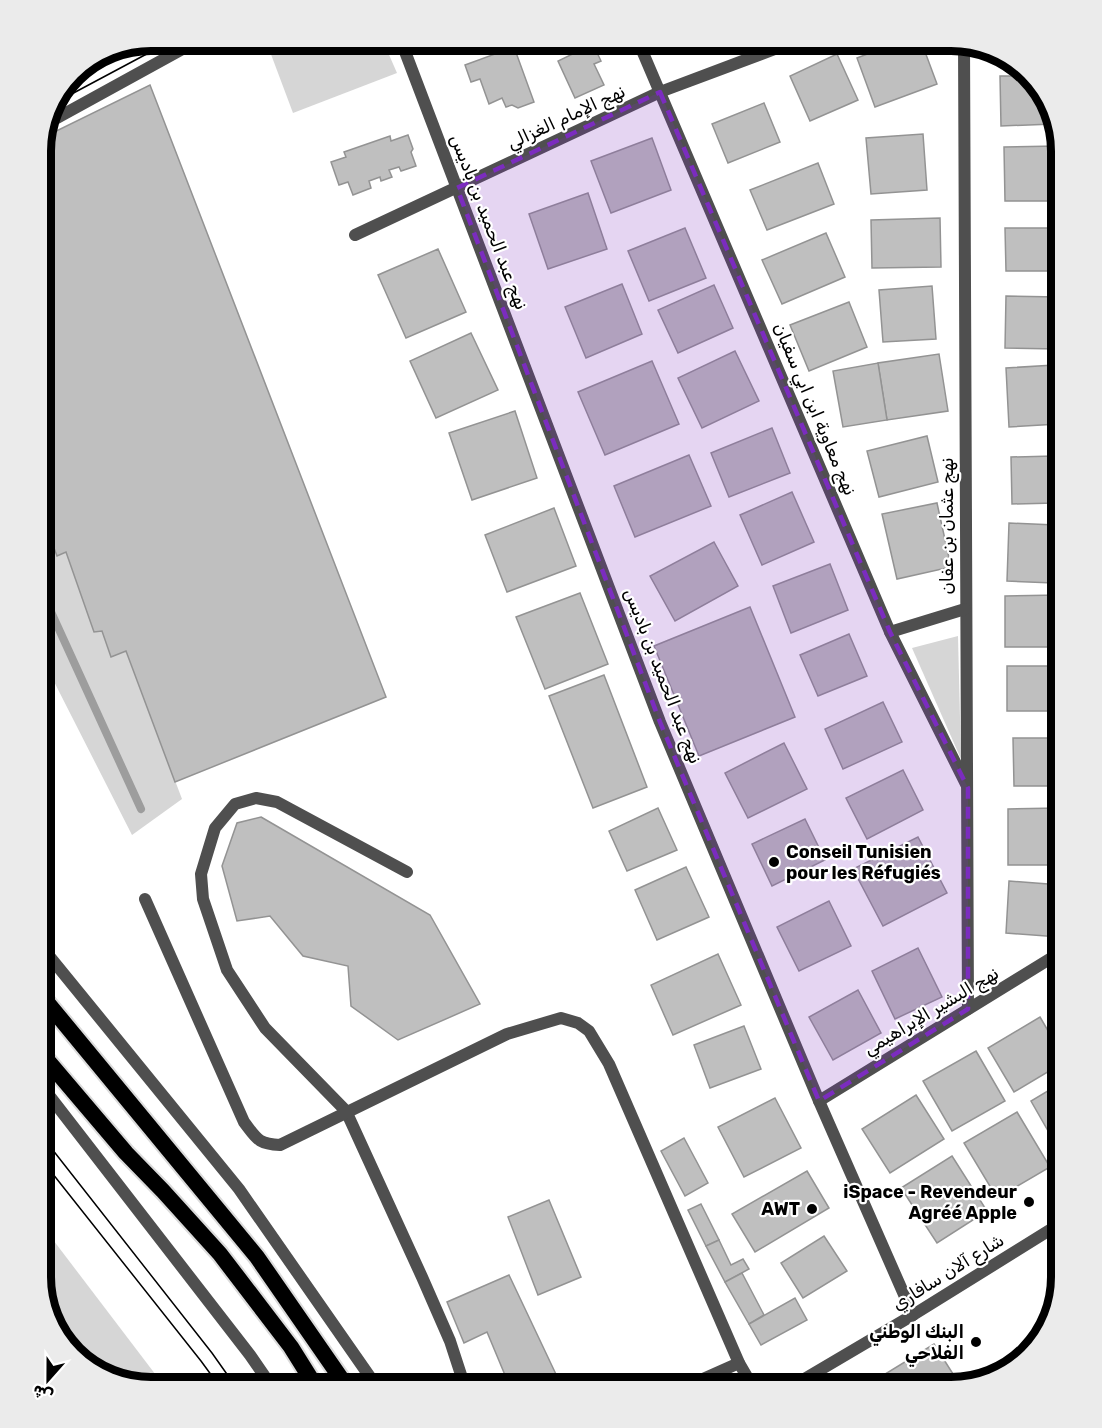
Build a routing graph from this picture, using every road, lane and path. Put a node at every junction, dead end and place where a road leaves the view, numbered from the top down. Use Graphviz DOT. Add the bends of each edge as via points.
graph roads {
  1 [pos="177,51"];
  2 [pos="405,51"];
  3 [pos="642,51"];
  4 [pos="769,51"];
  5 [pos="964,52"];
  6 [pos="660,92"];
  7 [pos="57,118"];
  8 [pos="458,188"];
  9 [pos="355,235"];
  10 [pos="965,609"];
  11 [pos="890,632"];
  12 [pos="968,788"];
  13 [pos="407,872"];
  14 [pos="145,899"];
  15 [pos="51,958"];
  16 [pos="1051,959"];
  17 [pos="51,1008"];
  18 [pos="968,1010"];
  19 [pos="51,1066"];
  20 [pos="51,1099"];
  21 [pos="819,1101"];
  22 [pos="346,1111"];
  23 [pos="1051,1230"];
  24 [pos="913,1315"];
  25 [pos="739,1363"];
  26 [pos="265,1377"];
  27 [pos="309,1377"];
  28 [pos="339,1377"];
  29 [pos="369,1377"];
  30 [pos="461,1377"];
  31 [pos="709,1377"];
  32 [pos="747,1377"];
  33 [pos="809,1377"];
  1 -- 7 [label="street"];
  2 -- 8 [label="street, نهج عبد الحميد بن باديس"];
  3 -- 6 [label="street, نهج معاوية ابن ابي سفيان"];
  4 -- 6 [label="street, نهج الإمام الغزالي"];
  5 -- 10 [label="street, نهج عثمان بن عفان"];
  6 -- 8 [label="street, نهج الإمام الغزالي"];
  6 -- 11 [label="street, نهج معاوية ابن ابي سفيان"];
  8 -- 9 [label="street, نهج الإمام الغزالي"];
  8 -- 21 [label="street, نهج عبد الحميد بن باديس" via="660,722"];
  10 -- 11 [label="street"];
  10 -- 12 [label="street, نهج عثمان بن عفان"];
  11 -- 12 [label="street, نهج معاوية ابن ابي سفيان"];
  12 -- 18 [label="street, نهج عثمان بن عفان"];
  13 -- 22 [label="street" via="277,802 256,798 235,804 215,828 201,874 203,899 226,970 265,1028"];
  14 -- 22 [label="street" via="244,1122 255,1136 265,1144 280,1144"];
  15 -- 29 [label="street" via="239,1189"];
  16 -- 18 [label="street, نهج البشير الإبراهيمي"];
  17 -- 28 [label="highway" via="257,1257"];
  18 -- 21 [label="street, نهج البشير الإبراهيمي"];
  19 -- 27 [label="highway" via="220,1254 291,1347"];
  20 -- 26 [label="street"];
  21 -- 24 [label="street, نهج عبد الحميد بن باديس"];
  22 -- 25 [label="street" via="507,1034 561,1018 578,1023 589,1031 609,1064"];
  22 -- 30 [label="street" via="422,1276"];
  23 -- 24 [label="street, شارع آلان سافاري"];
  24 -- 33 [label="street, شارع آلان سافاري"];
  25 -- 31 [label="street"];
  25 -- 32 [label="street"];
}
